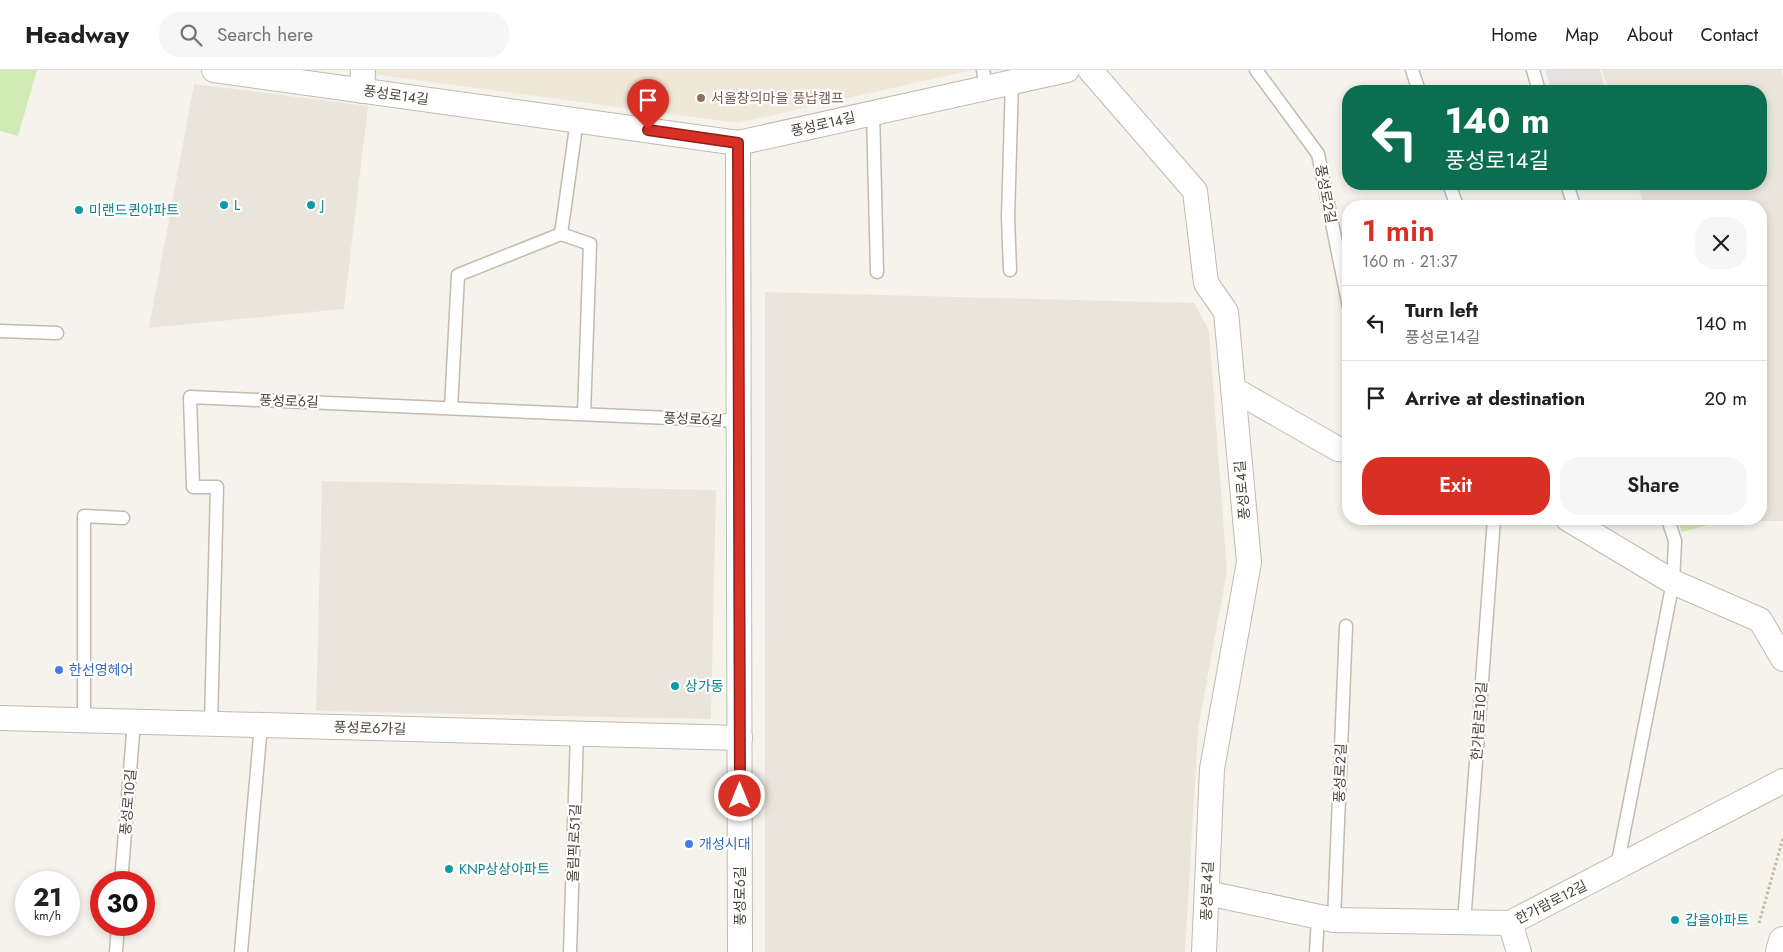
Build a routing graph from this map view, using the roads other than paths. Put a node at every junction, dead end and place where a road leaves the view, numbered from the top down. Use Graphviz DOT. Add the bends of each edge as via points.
graph roads {
  1 [pos="214,70"];
  2 [pos="1067,70"];
  3 [pos="1090,70"];
  4 [pos="1256,70"];
  5 [pos="1412,70"];
  6 [pos="1533,70"];
  7 [pos="985,79"];
  8 [pos="363,80"];
  9 [pos="1012,82"];
  10 [pos="1417,85"];
  11 [pos="1537,85"];
  12 [pos="873,112"];
  13 [pos="577,120"];
  14 [pos="738,143"];
  15 [pos="561,234"];
  16 [pos="1010,270"];
  17 [pos="877,272"];
  18 [pos="1342,273"];
  19 [pos="0,331"];
  20 [pos="57,333"];
  21 [pos="1233,388"];
  22 [pos="451,408"];
  23 [pos="584,414"];
  24 [pos="739,421"];
  25 [pos="1342,449"];
  26 [pos="122,518"];
  27 [pos="1494,525"];
  28 [pos="1578,525"];
  29 [pos="1670,525"];
  30 [pos="1673,582"];
  31 [pos="1346,626"];
  32 [pos="1783,659"];
  33 [pos="0,718"];
  34 [pos="84,720"];
  35 [pos="134,722"];
  36 [pos="211,724"];
  37 [pos="262,725"];
  38 [pos="577,734"];
  39 [pos="740,738"];
  40 [pos="1783,781"];
  41 [pos="1617,868"];
  42 [pos="122,871"];
  43 [pos="1207,893"];
  44 [pos="1326,919"];
  45 [pos="1464,923"];
  46 [pos="1510,923"];
  47 [pos="117,936"];
  48 [pos="1783,941"];
  49 [pos="116,952"];
  50 [pos="241,952"];
  51 [pos="570,952"];
  52 [pos="740,952"];
  53 [pos="1204,952"];
  54 [pos="1316,952"];
  55 [pos="1519,952"];
  56 [pos="1780,952"];
  1 -- 8 [label="street, 풍성로14길"];
  2 -- 9 [label="street, 풍성로14길"];
  3 -- 21 [label="street, 풍성로4길" via="1195,192 1206,283 1226,312"];
  4 -- 18 [label="lane, 풍성로2길" via="1318,154"];
  5 -- 10 [label="lane"];
  6 -- 11 [label="lane"];
  7 -- 9 [label="street, 풍성로14길"];
  7 -- 12 [label="street, 풍성로14길"];
  8 -- 13 [label="street, 풍성로14길"];
  9 -- 16 [label="lane" via="1008,217"];
  12 -- 14 [label="street, 풍성로14길"];
  12 -- 17 [label="lane"];
  13 -- 14 [label="street, 풍성로14길"];
  13 -- 15 [label="lane"];
  14 -- 24 [label="street, 풍성로6길"];
  15 -- 22 [label="lane" via="458,275"];
  15 -- 23 [label="lane" via="590,244"];
  19 -- 20 [label="lane"];
  21 -- 25 [label="street"];
  21 -- 43 [label="street, 풍성로4길" via="1249,562 1212,769"];
  22 -- 23 [label="lane, 풍성로6길"];
  22 -- 36 [label="lane, 풍성로6길" via="190,397 193,487 216,487"];
  23 -- 24 [label="lane, 풍성로6길"];
  24 -- 39 [label="street, 풍성로6길"];
  26 -- 34 [label="lane" via="84,516"];
  27 -- 45 [label="lane, 한가람로10길"];
  28 -- 30 [label="street"];
  29 -- 30 [label="lane" via="1675,541"];
  30 -- 32 [label="street" via="1760,620"];
  30 -- 41 [label="lane"];
  31 -- 44 [label="lane, 풍성로2길"];
  33 -- 34 [label="street, 풍성로6가길"];
  34 -- 35 [label="street, 풍성로6가길"];
  35 -- 36 [label="street, 풍성로6가길"];
  35 -- 42 [label="lane, 풍성로10길"];
  36 -- 37 [label="street, 풍성로6가길"];
  37 -- 38 [label="street, 풍성로6가길"];
  37 -- 50 [label="lane"];
  38 -- 39 [label="street, 풍성로6가길"];
  38 -- 51 [label="lane, 올림픽로51길"];
  39 -- 52 [label="street, 풍성로6길"];
  40 -- 41 [label="street, 한가람로12길"];
  41 -- 46 [label="street, 한가람로12길"];
  43 -- 44 [label="street, 한가람로12길"];
  43 -- 53 [label="street, 풍성로4길"];
  44 -- 45 [label="street, 한가람로12길"];
  44 -- 54 [label="lane, 풍성로2길"];
  45 -- 46 [label="street, 한가람로12길"];
  46 -- 55 [label="street"];
  47 -- 49 [label="lane"];
  48 -- 56 [label="street"];
}
